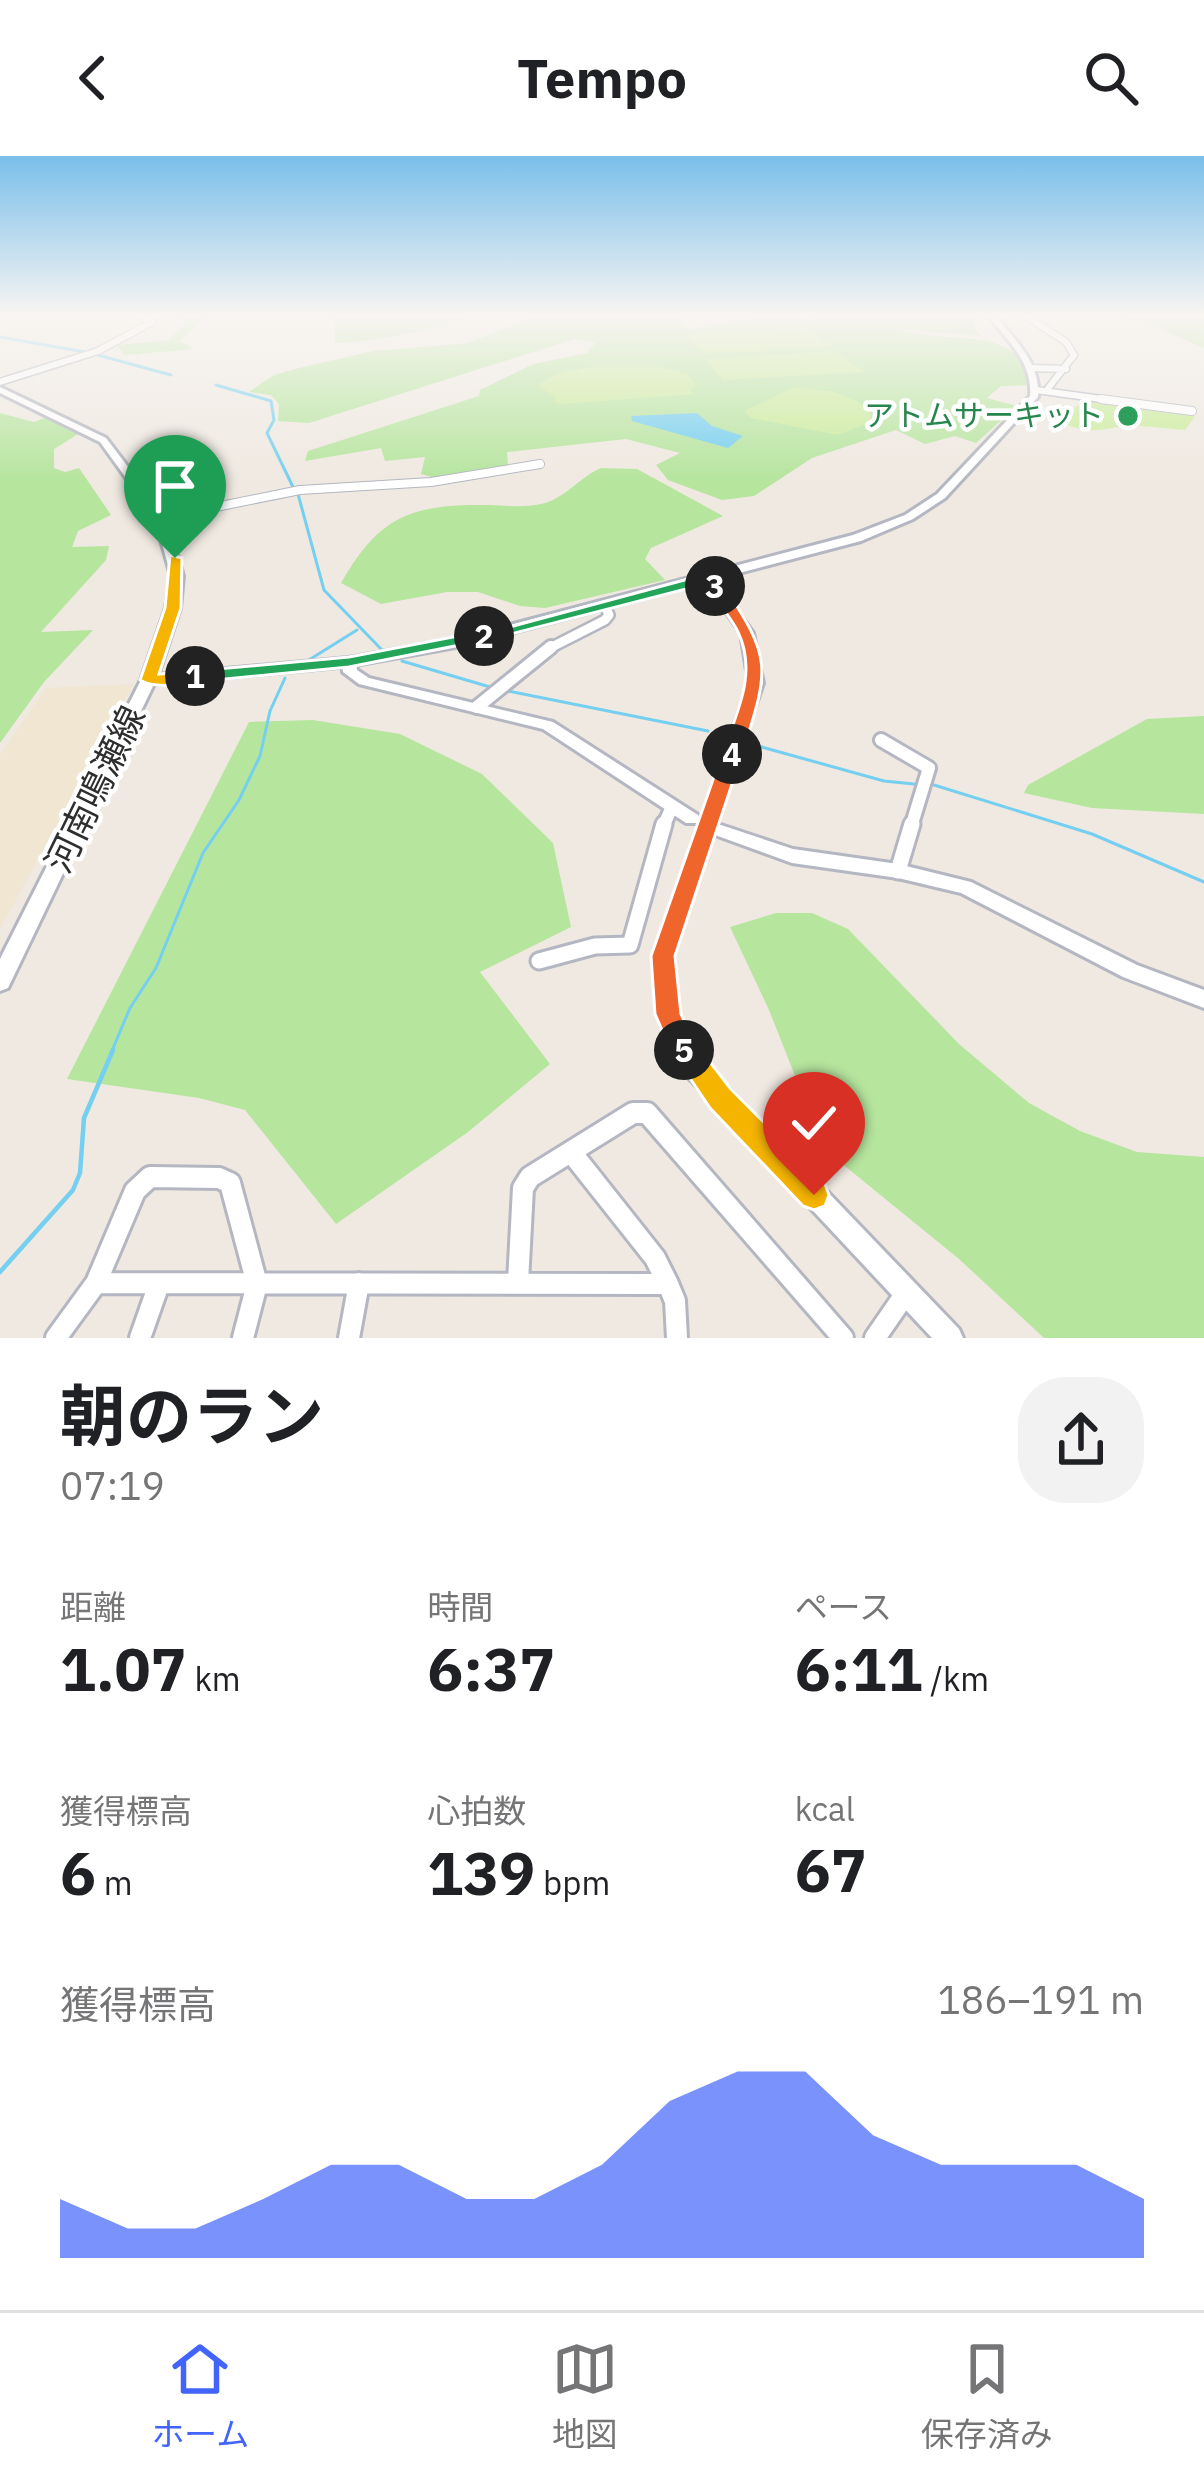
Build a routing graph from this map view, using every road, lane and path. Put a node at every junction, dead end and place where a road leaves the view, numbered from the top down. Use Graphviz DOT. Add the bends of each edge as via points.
graph roads {
  1 [pos="55,369"];
  2 [pos="1032,369"];
  3 [pos="1066,369"];
  4 [pos="1,389"];
  5 [pos="1041,391"];
  6 [pos="1192,411"];
  7 [pos="540,464"];
  8 [pos="161,518"];
  9 [pos="709,579"];
  10 [pos="604,606"];
  11 [pos="349,662"];
  12 [pos="148,680"];
  13 [pos="478,706"];
  14 [pos="880,740"];
  15 [pos="671,809"];
  16 [pos="692,819"];
  17 [pos="721,832"];
  18 [pos="898,871"];
  19 [pos="539,961"];
  20 [pos="0,981"];
  21 [pos="1204,999"];
  22 [pos="571,1152"];
  23 [pos="518,1282"];
  24 [pos="96,1283"];
  25 [pos="359,1283"];
  26 [pos="159,1284"];
  27 [pos="257,1284"];
  28 [pos="668,1284"];
  29 [pos="907,1292"];
  30 [pos="56,1338"];
  31 [pos="140,1338"];
  32 [pos="243,1338"];
  33 [pos="349,1338"];
  34 [pos="677,1338"];
  35 [pos="843,1338"];
  36 [pos="875,1338"];
  37 [pos="950,1338"];
  1 -- 4 [label="street"];
  2 -- 5 [label="main road"];
  3 -- 5 [label="street"];
  4 -- 8 [label="main road, 河南鳴瀬線" via="98,436"];
  5 -- 6 [label="street"];
  5 -- 9 [label="main road" via="953,485 909,517"];
  7 -- 8 [label="street" via="431,482 300,490"];
  8 -- 12 [label="main road, 河南鳴瀬線" via="176,592"];
  9 -- 10 [label="main road"];
  9 -- 29 [label="street" via="747,633 756,683 663,956 668,1014 696,1070"];
  10 -- 11 [label="main road"];
  10 -- 13 [label="street" via="605,620 538,656"];
  11 -- 12 [label="main road"];
  11 -- 13 [label="street" via="364,681"];
  12 -- 20 [label="main road, 河南鳴瀬線"];
  13 -- 15 [label="street" via="566,734"];
  14 -- 18 [label="street" via="929,768"];
  15 -- 16 [label="street"];
  15 -- 19 [label="street" via="642,884 630,945"];
  17 -- 18 [label="street" via="792,856"];
  18 -- 21 [label="street" via="965,887 1130,971"];
  22 -- 23 [label="street" via="523,1188"];
  22 -- 28 [label="street"];
  22 -- 35 [label="street" via="633,1113 647,1113"];
  23 -- 25 [label="street"];
  23 -- 28 [label="street"];
  24 -- 26 [label="street"];
  24 -- 27 [label="street" via="135,1191 150,1178 219,1178 230,1184"];
  24 -- 30 [label="street"];
  25 -- 27 [label="street"];
  25 -- 33 [label="street"];
  26 -- 27 [label="street"];
  26 -- 31 [label="street"];
  27 -- 32 [label="street"];
  28 -- 34 [label="street"];
  29 -- 36 [label="street"];
  29 -- 37 [label="street"];
}
